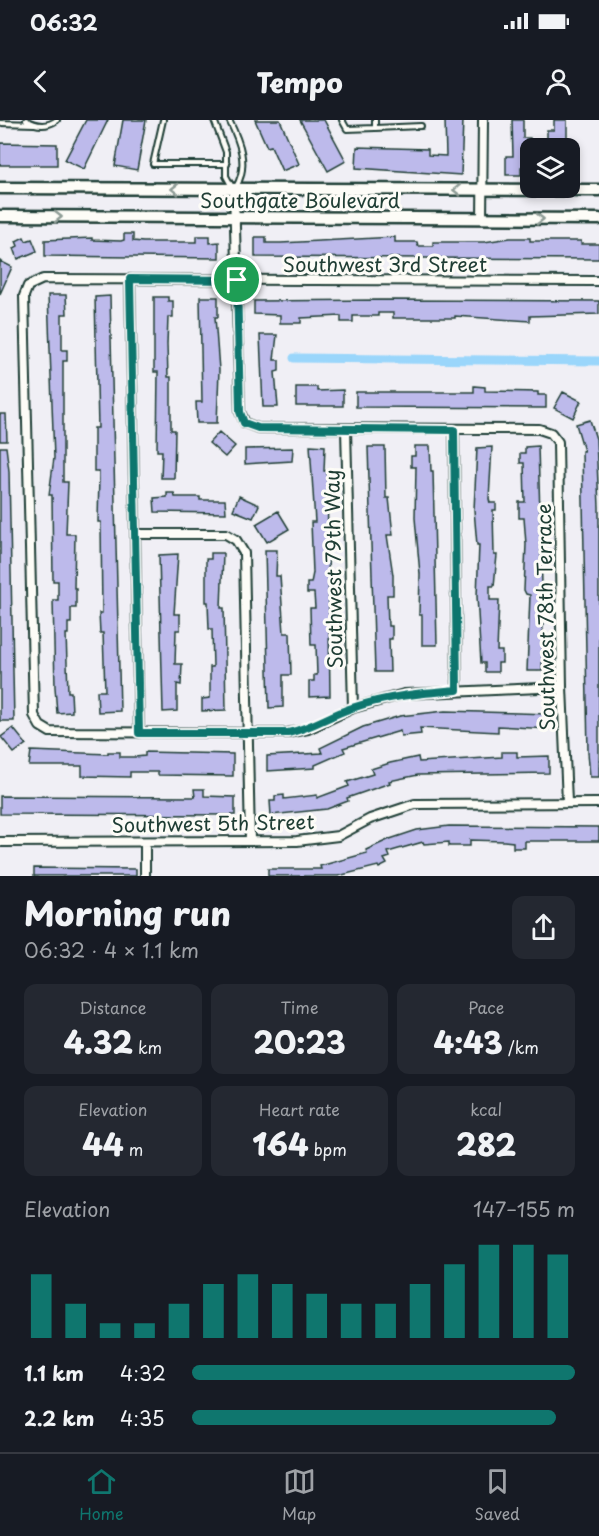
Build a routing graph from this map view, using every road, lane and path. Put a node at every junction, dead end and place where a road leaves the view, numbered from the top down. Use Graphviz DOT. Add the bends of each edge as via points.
graph roads {
  1 [pos="26,120"];
  2 [pos="57,120"];
  3 [pos="163,120"];
  4 [pos="214,120"];
  5 [pos="229,120"];
  6 [pos="342,120"];
  7 [pos="375,120"];
  8 [pos="483,120"];
  9 [pos="0,123"];
  10 [pos="34,124"];
  11 [pos="421,126"];
  12 [pos="375,128"];
  13 [pos="227,164"];
  14 [pos="0,188"];
  15 [pos="234,190"];
  16 [pos="483,190"];
  17 [pos="599,190"];
  18 [pos="0,216"];
  19 [pos="235,219"];
  20 [pos="482,219"];
  21 [pos="599,219"];
  22 [pos="130,279"];
  23 [pos="237,280"];
  24 [pos="599,281"];
  25 [pos="346,429"];
  26 [pos="454,430"];
  27 [pos="137,534"];
  28 [pos="562,687"];
  29 [pos="457,690"];
  30 [pos="353,708"];
  31 [pos="139,733"];
  32 [pos="247,733"];
  33 [pos="567,802"];
  34 [pos="599,803"];
  35 [pos="0,842"];
  36 [pos="249,842"];
  37 [pos="145,843"];
  38 [pos="145,876"];
  1 -- 10 [label="lane"];
  2 -- 10 [label="lane" via="50,125"];
  3 -- 13 [label="lane" via="153,164"];
  4 -- 13 [label="lane"];
  5 -- 15 [label="lane" via="243,165 243,174"];
  6 -- 12 [label="lane" via="347,129"];
  7 -- 12 [label="lane"];
  8 -- 16 [label="street"];
  9 -- 10 [label="lane"];
  11 -- 12 [label="lane"];
  13 -- 15 [label="lane" via="226,176"];
  15 -- 14 [label="main road, Southgate Boulevard, one-way"];
  16 -- 15 [label="main road, Southgate Boulevard, one-way"];
  15 -- 19 [label="street"];
  16 -- 17 [label="main road, Southgate Boulevard"];
  16 -- 20 [label="street"];
  18 -- 19 [label="main road, Southgate Boulevard, one-way"];
  19 -- 20 [label="main road, Southgate Boulevard"];
  19 -- 23 [label="street"];
  20 -- 21 [label="main road, Southgate Boulevard, one-way"];
  22 -- 23 [label="street, Southwest 3rd Street"];
  22 -- 27 [label="street"];
  22 -- 31 [label="street, Southwest 3rd Street" via="43,279 28,286 24,296 34,715 40,726 50,732"];
  23 -- 24 [label="street, Southwest 3rd Street"];
  23 -- 25 [label="street" via="240,412 244,423 258,428"];
  25 -- 26 [label="street"];
  25 -- 30 [label="street, Southwest 79th Way"];
  26 -- 28 [label="street, Southwest 78th Terrace" via="539,429 558,442"];
  26 -- 29 [label="street"];
  27 -- 31 [label="street"];
  27 -- 32 [label="street" via="226,534 236,540 244,553"];
  28 -- 29 [label="street"];
  28 -- 33 [label="street, Southwest 78th Terrace"];
  29 -- 30 [label="street" via="404,694"];
  30 -- 32 [label="street" via="308,729"];
  31 -- 32 [label="street"];
  32 -- 36 [label="street"];
  33 -- 34 [label="street, Southwest 5th Street"];
  33 -- 36 [label="street, Southwest 5th Street" via="415,804 370,819 338,836"];
  35 -- 37 [label="street, Southwest 5th Street"];
  36 -- 37 [label="street, Southwest 5th Street"];
  37 -- 38 [label="street"];
}
